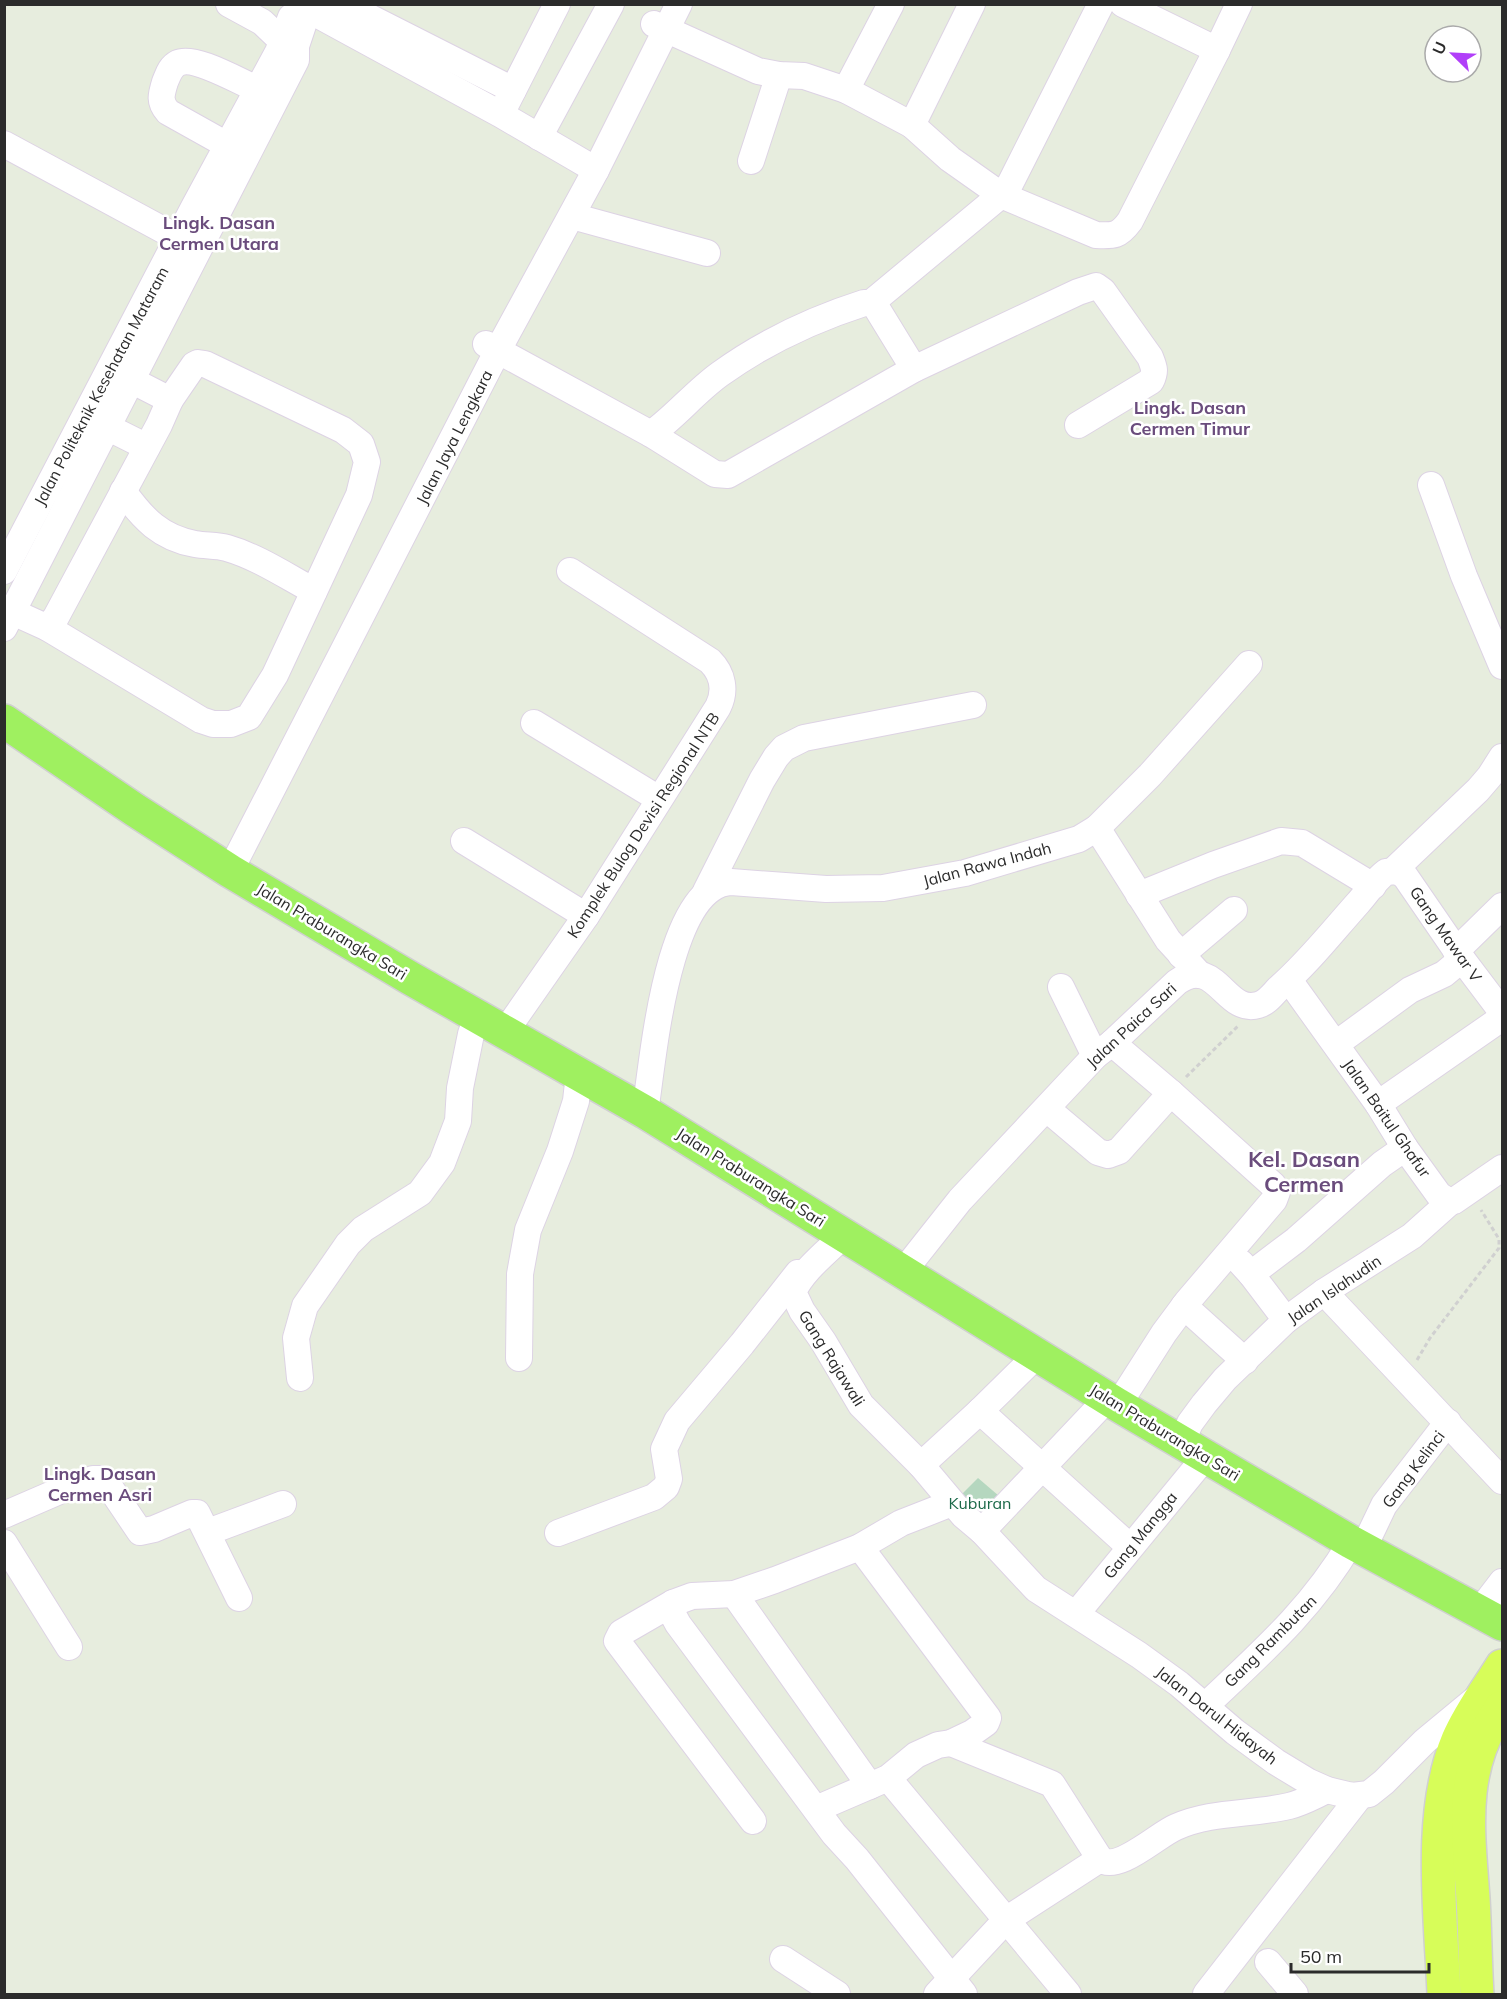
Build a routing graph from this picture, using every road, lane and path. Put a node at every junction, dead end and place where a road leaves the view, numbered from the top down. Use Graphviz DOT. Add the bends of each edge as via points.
graph roads {
  1 [pos="229,4"];
  2 [pos="339,4"];
  3 [pos="557,4"];
  4 [pos="611,4"];
  5 [pos="679,4"];
  6 [pos="891,4"];
  7 [pos="972,4"];
  8 [pos="1101,4"];
  9 [pos="1122,4"];
  10 [pos="1239,4"];
  11 [pos="304,6"];
  12 [pos="661,20"];
  13 [pos="289,44"];
  14 [pos="1217,50"];
  15 [pos="779,75"];
  16 [pos="257,89"];
  17 [pos="513,90"];
  18 [pos="846,90"];
  19 [pos="500,114"];
  20 [pos="912,125"];
  21 [pos="539,137"];
  22 [pos="4,144"];
  23 [pos="227,145"];
  24 [pos="751,161"];
  25 [pos="589,166"];
  26 [pos="1001,195"];
  27 [pos="205,213"];
  28 [pos="572,216"];
  29 [pos="178,238"];
  30 [pos="707,253"];
  31 [pos="871,303"];
  32 [pos="492,347"];
  33 [pos="914,369"];
  34 [pos="131,380"];
  35 [pos="170,400"];
  36 [pos="1078,425"];
  37 [pos="107,427"];
  38 [pos="651,434"];
  39 [pos="85,444"];
  40 [pos="147,447"];
  41 [pos="1431,485"];
  42 [pos="123,491"];
  43 [pos="4,571"];
  44 [pos="570,571"];
  45 [pos="314,591"];
  46 [pos="7,616"];
  47 [pos="48,628"];
  48 [pos="1249,664"];
  49 [pos="1503,666"];
  50 [pos="973,705"];
  51 [pos="4,722"];
  52 [pos="534,723"];
  53 [pos="1503,757"];
  54 [pos="659,799"];
  55 [pos="1097,828"];
  56 [pos="464,841"];
  57 [pos="224,867"];
  58 [pos="1383,877"];
  59 [pos="706,891"];
  60 [pos="1139,895"];
  61 [pos="1503,906"];
  62 [pos="1234,910"];
  63 [pos="586,916"];
  64 [pos="1181,955"];
  65 [pos="1459,955"];
  66 [pos="1200,975"];
  67 [pos="1289,980"];
  68 [pos="1061,987"];
  69 [pos="1260,1005"];
  70 [pos="1501,1009"];
  71 [pos="477,1016"];
  72 [pos="505,1032"];
  73 [pos="1336,1044"];
  74 [pos="1103,1049"];
  75 [pos="579,1074"];
  76 [pos="1171,1093"];
  77 [pos="1378,1104"];
  78 [pos="1047,1109"];
  79 [pos="645,1112"];
  80 [pos="1405,1148"];
  81 [pos="1503,1168"];
  82 [pos="1460,1197"];
  83 [pos="838,1231"];
  84 [pos="1230,1251"];
  85 [pos="903,1272"];
  86 [pos="1251,1274"];
  87 [pos="1324,1292"];
  88 [pos="1184,1306"];
  89 [pos="1286,1320"];
  90 [pos="1037,1354"];
  91 [pos="519,1358"];
  92 [pos="1245,1361"];
  93 [pos="300,1378"];
  94 [pos="1408,1380"];
  95 [pos="1112,1402"];
  96 [pos="981,1411"];
  97 [pos="1448,1422"];
  98 [pos="1194,1448"];
  99 [pos="921,1465"];
  100 [pos="1041,1467"];
  101 [pos="1503,1481"];
  102 [pos="952,1503"];
  103 [pos="283,1504"];
  104 [pos="4,1515"];
  105 [pos="982,1531"];
  106 [pos="208,1532"];
  107 [pos="558,1533"];
  108 [pos="4,1543"];
  109 [pos="1357,1546"];
  110 [pos="860,1547"];
  111 [pos="1130,1547"];
  112 [pos="1503,1582"];
  113 [pos="734,1594"];
  114 [pos="238,1598"];
  115 [pos="673,1603"];
  116 [pos="1076,1614"];
  117 [pos="1491,1618"];
  118 [pos="69,1647"];
  119 [pos="1499,1686"];
  120 [pos="1205,1706"];
  121 [pos="951,1743"];
  122 [pos="879,1782"];
  123 [pos="1327,1790"];
  124 [pos="1360,1796"];
  125 [pos="816,1809"];
  126 [pos="753,1821"];
  127 [pos="1100,1860"];
  128 [pos="1006,1920"];
  129 [pos="783,1959"];
  130 [pos="1268,1962"];
  131 [pos="951,1989"];
  132 [pos="837,1995"];
  133 [pos="1068,1995"];
  134 [pos="1206,1995"];
  135 [pos="1295,1995"];
  136 [pos="1444,1995"];
  137 [pos="1477,1995"];
  1 -- 13 [label="street" via="262,22"];
  2 -- 17 [label="street"];
  3 -- 17 [label="street"];
  4 -- 21 [label="street"];
  5 -- 12 [label="street, Jalan Jaya Lengkara"];
  6 -- 18 [label="street"];
  7 -- 20 [label="street"];
  8 -- 26 [label="street" via="1020,166"];
  9 -- 14 [label="street"];
  10 -- 14 [label="street"];
  11 -- 13 [label="street"];
  11 -- 19 [label="street"];
  12 -- 15 [label="street" via="748,67"];
  12 -- 25 [label="street, Jalan Jaya Lengkara"];
  13 -- 16 [label="street, Jalan Politeknik Kesehatan Mataram"];
  13 -- 27 [label="street" via="296,60"];
  14 -- 26 [label="street" via="1123,230 1113,236 1096,235"];
  15 -- 18 [label="street" via="804,76"];
  15 -- 24 [label="street"];
  16 -- 23 [label="street, Jalan Politeknik Kesehatan Mataram"];
  16 -- 23 [label="street" via="194,61 179,62 171,69 160,98 162,106"];
  17 -- 19 [label="street"];
  18 -- 20 [label="street"];
  19 -- 21 [label="street"];
  20 -- 26 [label="street" via="950,159"];
  21 -- 25 [label="street"];
  22 -- 29 [label="street"];
  23 -- 27 [label="street, Jalan Politeknik Kesehatan Mataram"];
  25 -- 28 [label="street, Jalan Jaya Lengkara"];
  25 -- 32 [label="street, Jalan Jaya Lengkara"];
  26 -- 31 [label="street"];
  27 -- 29 [label="street, Jalan Politeknik Kesehatan Mataram"];
  27 -- 34 [label="street"];
  28 -- 30 [label="street"];
  28 -- 32 [label="street, Jalan Jaya Lengkara"];
  29 -- 39 [label="street, Jalan Politeknik Kesehatan Mataram"];
  31 -- 33 [label="street"];
  31 -- 38 [label="street" via="802,326 740,361 701,389"];
  32 -- 38 [label="street"];
  32 -- 57 [label="street, Jalan Jaya Lengkara"];
  33 -- 36 [label="street" via="1096,286 1150,357 1155,375"];
  33 -- 38 [label="street" via="728,475 715,474"];
  34 -- 35 [label="street"];
  34 -- 37 [label="street"];
  35 -- 40 [label="street"];
  35 -- 45 [label="street" via="194,365 205,364 343,430 361,444 367,462 359,495"];
  37 -- 39 [label="street"];
  37 -- 40 [label="street"];
  39 -- 43 [label="street, Jalan Politeknik Kesehatan Mataram"];
  39 -- 46 [label="street"];
  40 -- 42 [label="street"];
  41 -- 49 [label="street"];
  42 -- 45 [label="street" via="140,515 178,540 228,548"];
  42 -- 47 [label="street"];
  44 -- 54 [label="street, Komplek Bulog Devisi Regional NTB" via="710,661 720,675 720,702"];
  45 -- 47 [label="street" via="275,675 249,717 231,724 201,720"];
  46 -- 47 [label="street"];
  48 -- 55 [label="street, Jalan Rawa Indah"];
  50 -- 59 [label="street" via="804,738 784,748 762,780"];
  51 -- 57 [label="main road, Jalan Praburangka Sari"];
  52 -- 54 [label="street"];
  53 -- 58 [label="street" via="1478,790"];
  54 -- 63 [label="street, Komplek Bulog Devisi Regional NTB"];
  55 -- 59 [label="street, Jalan Rawa Indah" via="1078,839 992,866 910,884 826,889 731,882"];
  55 -- 60 [label="street"];
  56 -- 63 [label="street"];
  57 -- 71 [label="main road, Jalan Praburangka Sari"];
  58 -- 60 [label="street, Gang Mawar V" via="1302,843 1281,841"];
  58 -- 65 [label="street, Gang Mawar V" via="1399,872 1405,876"];
  58 -- 67 [label="street"];
  59 -- 79 [label="street" via="678,940 669,966"];
  60 -- 64 [label="street"];
  61 -- 65 [label="street"];
  62 -- 64 [label="street"];
  63 -- 72 [label="street, Komplek Bulog Devisi Regional NTB"];
  64 -- 66 [label="street"];
  65 -- 70 [label="street, Gang Mawar V"];
  65 -- 73 [label="street" via="1444,974 1410,990"];
  66 -- 69 [label="street" via="1212,979 1240,1004"];
  66 -- 74 [label="street, Jalan Paica Sari" via="1177,982"];
  67 -- 69 [label="street"];
  67 -- 73 [label="street, Jalan Baitul Ghafur"];
  68 -- 74 [label="street"];
  69 -- 76 [label="path"];
  70 -- 77 [label="street"];
  71 -- 72 [label="main road, Jalan Praburangka Sari"];
  71 -- 93 [label="street" via="460,1088 458,1121 442,1163 420,1193 356,1236 305,1306 296,1338"];
  72 -- 75 [label="main road, Jalan Praburangka Sari"];
  73 -- 77 [label="street, Jalan Baitul Ghafur"];
  74 -- 76 [label="street"];
  74 -- 78 [label="street, Jalan Paica Sari"];
  75 -- 79 [label="main road, Jalan Praburangka Sari"];
  75 -- 91 [label="street" via="576,1101 560,1151 528,1230 520,1274"];
  76 -- 78 [label="street" via="1119,1151 1108,1155 1098,1152"];
  76 -- 84 [label="street" via="1276,1191 1274,1200"];
  77 -- 80 [label="street, Jalan Baitul Ghafur"];
  78 -- 85 [label="street, Jalan Paica Sari" via="960,1200"];
  79 -- 83 [label="main road, Jalan Praburangka Sari"];
  80 -- 82 [label="street, Jalan Baitul Ghafur" via="1439,1195"];
  80 -- 86 [label="street"];
  81 -- 82 [label="street"];
  82 -- 87 [label="street, Jalan Islahudin" via="1412,1236"];
  82 -- 94 [label="path" via="1499,1239 1499,1248 1430,1338"];
  83 -- 85 [label="main road, Jalan Praburangka Sari"];
  83 -- 99 [label="street, Gang Rajawali" via="793,1292 861,1405"];
  83 -- 107 [label="street" via="677,1421 664,1449 669,1479 666,1487 654,1497"];
  84 -- 86 [label="street"];
  84 -- 88 [label="street"];
  85 -- 90 [label="main road, Jalan Praburangka Sari"];
  86 -- 89 [label="street"];
  87 -- 89 [label="street, Jalan Islahudin"];
  87 -- 94 [label="street"];
  88 -- 92 [label="street"];
  88 -- 95 [label="street"];
  89 -- 92 [label="street, Jalan Islahudin"];
  90 -- 95 [label="main road, Jalan Praburangka Sari"];
  90 -- 96 [label="street"];
  92 -- 98 [label="street, Jalan Islahudin" via="1190,1423"];
  94 -- 97 [label="street"];
  95 -- 98 [label="main road, Jalan Praburangka Sari"];
  95 -- 100 [label="street"];
  96 -- 99 [label="street"];
  96 -- 100 [label="street"];
  97 -- 101 [label="street"];
  97 -- 109 [label="street, Gang Kelinci"];
  98 -- 109 [label="main road, Jalan Praburangka Sari"];
  98 -- 111 [label="street, Gang Mangga"];
  99 -- 102 [label="street, Gang Rajawali"];
  100 -- 105 [label="street"];
  100 -- 111 [label="street"];
  102 -- 105 [label="street, Jalan Darul Hidayah"];
  102 -- 110 [label="street" via="901,1523"];
  103 -- 106 [label="street"];
  104 -- 106 [label="street" via="64,1489 100,1479 107,1483 140,1532 194,1512"];
  105 -- 116 [label="street, Jalan Darul Hidayah" via="1036,1589"];
  106 -- 114 [label="street"];
  108 -- 118 [label="street"];
  109 -- 117 [label="main road, Jalan Praburangka Sari"];
  109 -- 120 [label="street, Gang Rambutan" via="1303,1611"];
  110 -- 113 [label="street"];
  110 -- 121 [label="street" via="987,1714 980,1728"];
  111 -- 116 [label="street, Gang Mangga"];
  112 -- 117 [label="street"];
  113 -- 115 [label="street" via="692,1596"];
  113 -- 122 [label="street"];
  115 -- 125 [label="street" via="675,1621"];
  115 -- 126 [label="street" via="621,1633 617,1641"];
  116 -- 120 [label="street, Jalan Darul Hidayah"];
  119 -- 124 [label="street" via="1425,1741 1373,1791"];
  119 -- 136 [label="highway" via="1458,1739 1448,1769 1441,1811 1439,1886"];
  119 -- 137 [label="highway" via="1472,1772 1468,1804"];
  120 -- 123 [label="street, Jalan Darul Hidayah" via="1276,1762"];
  121 -- 122 [label="street" via="916,1755"];
  121 -- 127 [label="street" via="1053,1784"];
  122 -- 125 [label="street"];
  122 -- 128 [label="street"];
  123 -- 124 [label="street, Jalan Darul Hidayah"];
  123 -- 127 [label="street" via="1288,1806 1230,1812 1186,1823 1119,1862 1108,1864"];
  124 -- 134 [label="street"];
  125 -- 131 [label="street"];
  127 -- 128 [label="street"];
  128 -- 131 [label="street"];
  128 -- 133 [label="street"];
  129 -- 132 [label="street"];
  130 -- 135 [label="street"];
}
